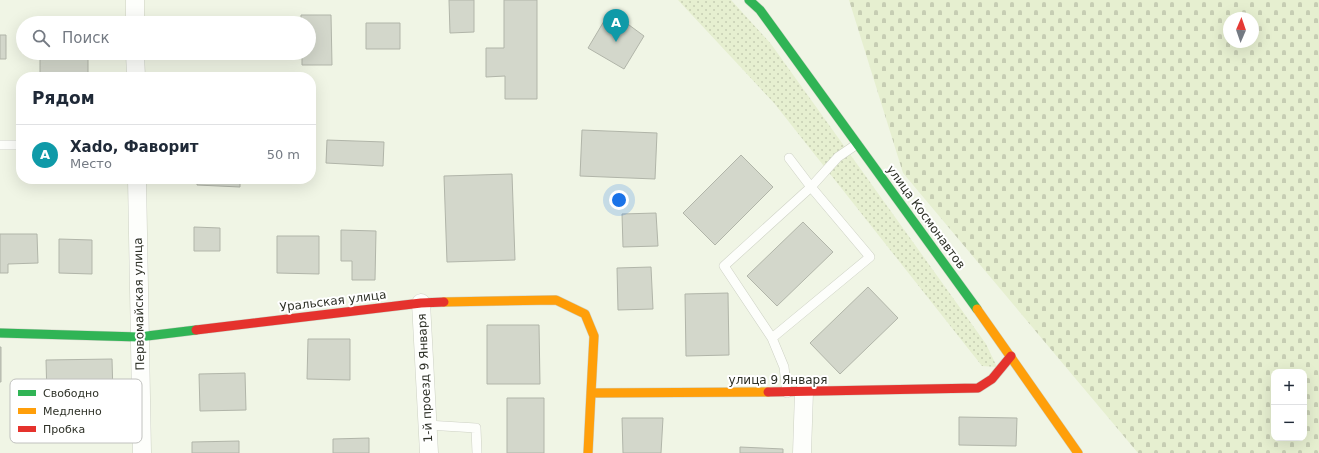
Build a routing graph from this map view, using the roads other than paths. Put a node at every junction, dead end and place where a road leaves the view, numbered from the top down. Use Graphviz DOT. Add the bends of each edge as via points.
graph roads {
  1 [pos="135,0"];
  2 [pos="749,0"];
  3 [pos="135,16"];
  4 [pos="135,60"];
  5 [pos="136,72"];
  6 [pos="857,144"];
  7 [pos="0,145"];
  8 [pos="16,145"];
  9 [pos="789,158"];
  10 [pos="137,184"];
  11 [pos="811,187"];
  12 [pos="421,303"];
  13 [pos="0,333"];
  14 [pos="139,337"];
  15 [pos="772,338"];
  16 [pos="1012,356"];
  17 [pos="140,379"];
  18 [pos="795,392"];
  19 [pos="590,393"];
  20 [pos="427,425"];
  21 [pos="142,443"];
  22 [pos="142,453"];
  23 [pos="429,453"];
  24 [pos="477,453"];
  25 [pos="588,453"];
  26 [pos="802,453"];
  27 [pos="1078,453"];
  1 -- 3 [label="street"];
  2 -- 6 [label="street, улица Космонавтов" via="760,10"];
  4 -- 5 [label="street"];
  6 -- 11 [label="lane" via="838,157"];
  6 -- 16 [label="street, улица Космонавтов"];
  7 -- 8 [label="lane"];
  9 -- 11 [label="lane"];
  10 -- 14 [label="street, Первомайская улица"];
  11 -- 15 [label="lane" via="724,266"];
  11 -- 15 [label="lane" via="870,257"];
  12 -- 14 [label="street, Уральская улица"];
  12 -- 19 [label="street, Уральская улица" via="556,300 585,314 594,336"];
  12 -- 20 [label="street, 1-й проезд 9 Января"];
  13 -- 14 [label="street, Уральская улица"];
  14 -- 17 [label="street, Первомайская улица"];
  15 -- 18 [label="lane"];
  16 -- 18 [label="street, улица 9 Января" via="992,379 978,388"];
  16 -- 27 [label="street, улица Космонавтов"];
  18 -- 19 [label="street, улица 9 Января"];
  18 -- 26 [label="street"];
  19 -- 25 [label="street"];
  20 -- 23 [label="street, 1-й проезд 9 Января"];
  20 -- 24 [label="lane" via="476,428"];
  21 -- 22 [label="street, Первомайская улица"];
}
